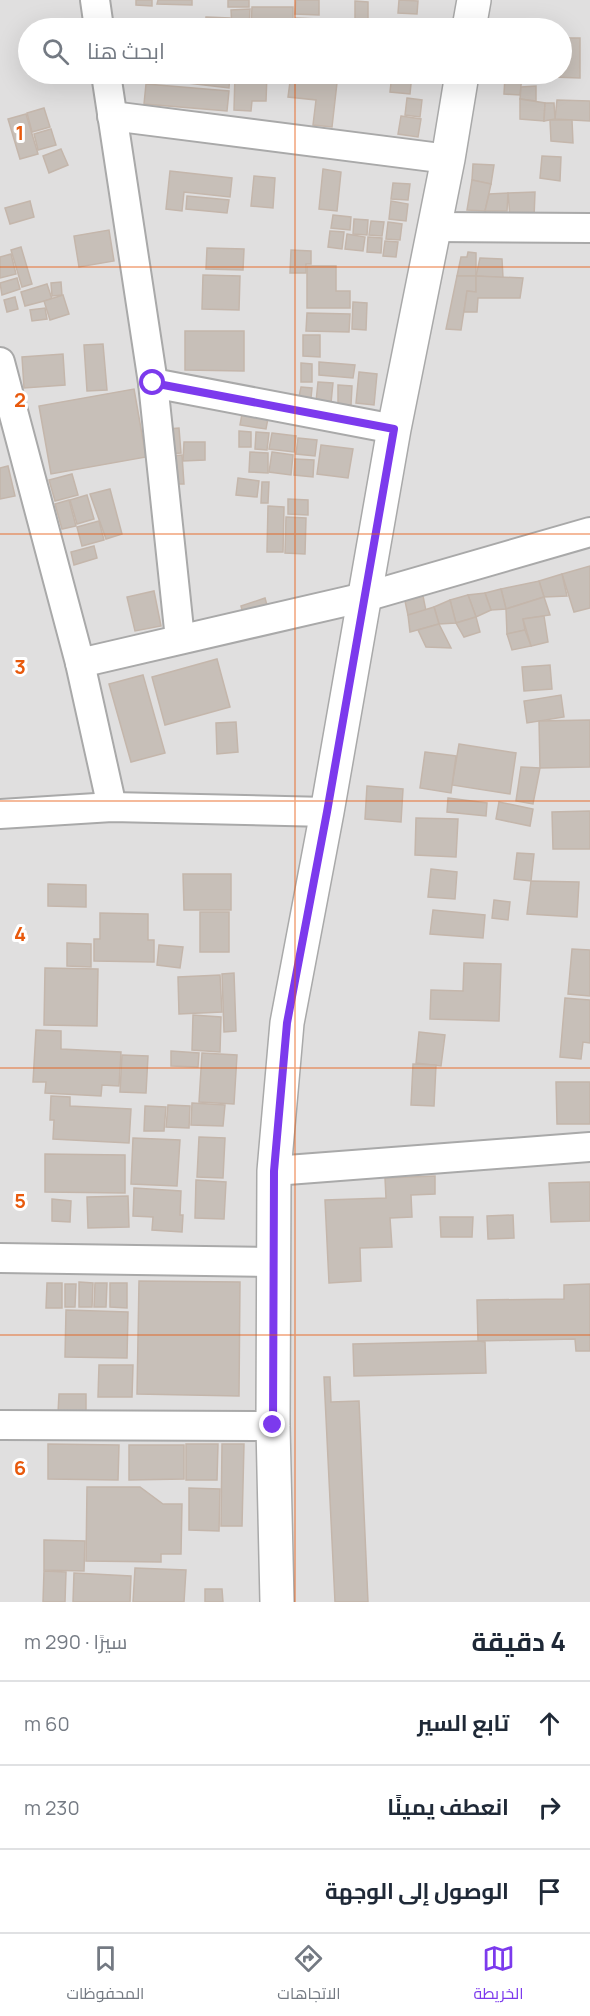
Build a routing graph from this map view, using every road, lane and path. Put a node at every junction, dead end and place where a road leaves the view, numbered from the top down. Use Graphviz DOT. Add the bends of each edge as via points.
graph roads {
  1 [pos="95,0"];
  2 [pos="474,0"];
  3 [pos="98,18"];
  4 [pos="471,18"];
  5 [pos="107,84"];
  6 [pos="460,84"];
  7 [pos="112,116"];
  8 [pos="448,159"];
  9 [pos="434,227"];
  10 [pos="590,228"];
  11 [pos="0,362"];
  12 [pos="153,383"];
  13 [pos="394,429"];
  14 [pos="590,532"];
  15 [pos="364,597"];
  16 [pos="180,639"];
  17 [pos="80,663"];
  18 [pos="112,807"];
  19 [pos="327,812"];
  20 [pos="0,813"];
  21 [pos="590,1147"];
  22 [pos="274,1171"];
  23 [pos="0,1258"];
  24 [pos="273,1262"];
  25 [pos="0,1425"];
  26 [pos="273,1425"];
  27 [pos="277,1602"];
  1 -- 3 [label="street"];
  2 -- 4 [label="street"];
  5 -- 7 [label="street"];
  6 -- 8 [label="street"];
  7 -- 8 [label="street"];
  7 -- 12 [label="street"];
  8 -- 9 [label="street"];
  9 -- 10 [label="street"];
  9 -- 13 [label="street"];
  11 -- 17 [label="street"];
  12 -- 13 [label="street"];
  12 -- 16 [label="street"];
  13 -- 15 [label="street"];
  14 -- 15 [label="street"];
  15 -- 16 [label="street"];
  15 -- 19 [label="street"];
  16 -- 17 [label="street"];
  17 -- 18 [label="street"];
  18 -- 19 [label="street"];
  18 -- 20 [label="street"];
  19 -- 22 [label="street" via="287,1023"];
  21 -- 22 [label="street"];
  22 -- 24 [label="street"];
  23 -- 24 [label="street"];
  24 -- 26 [label="street"];
  25 -- 26 [label="street"];
  26 -- 27 [label="street"];
}
